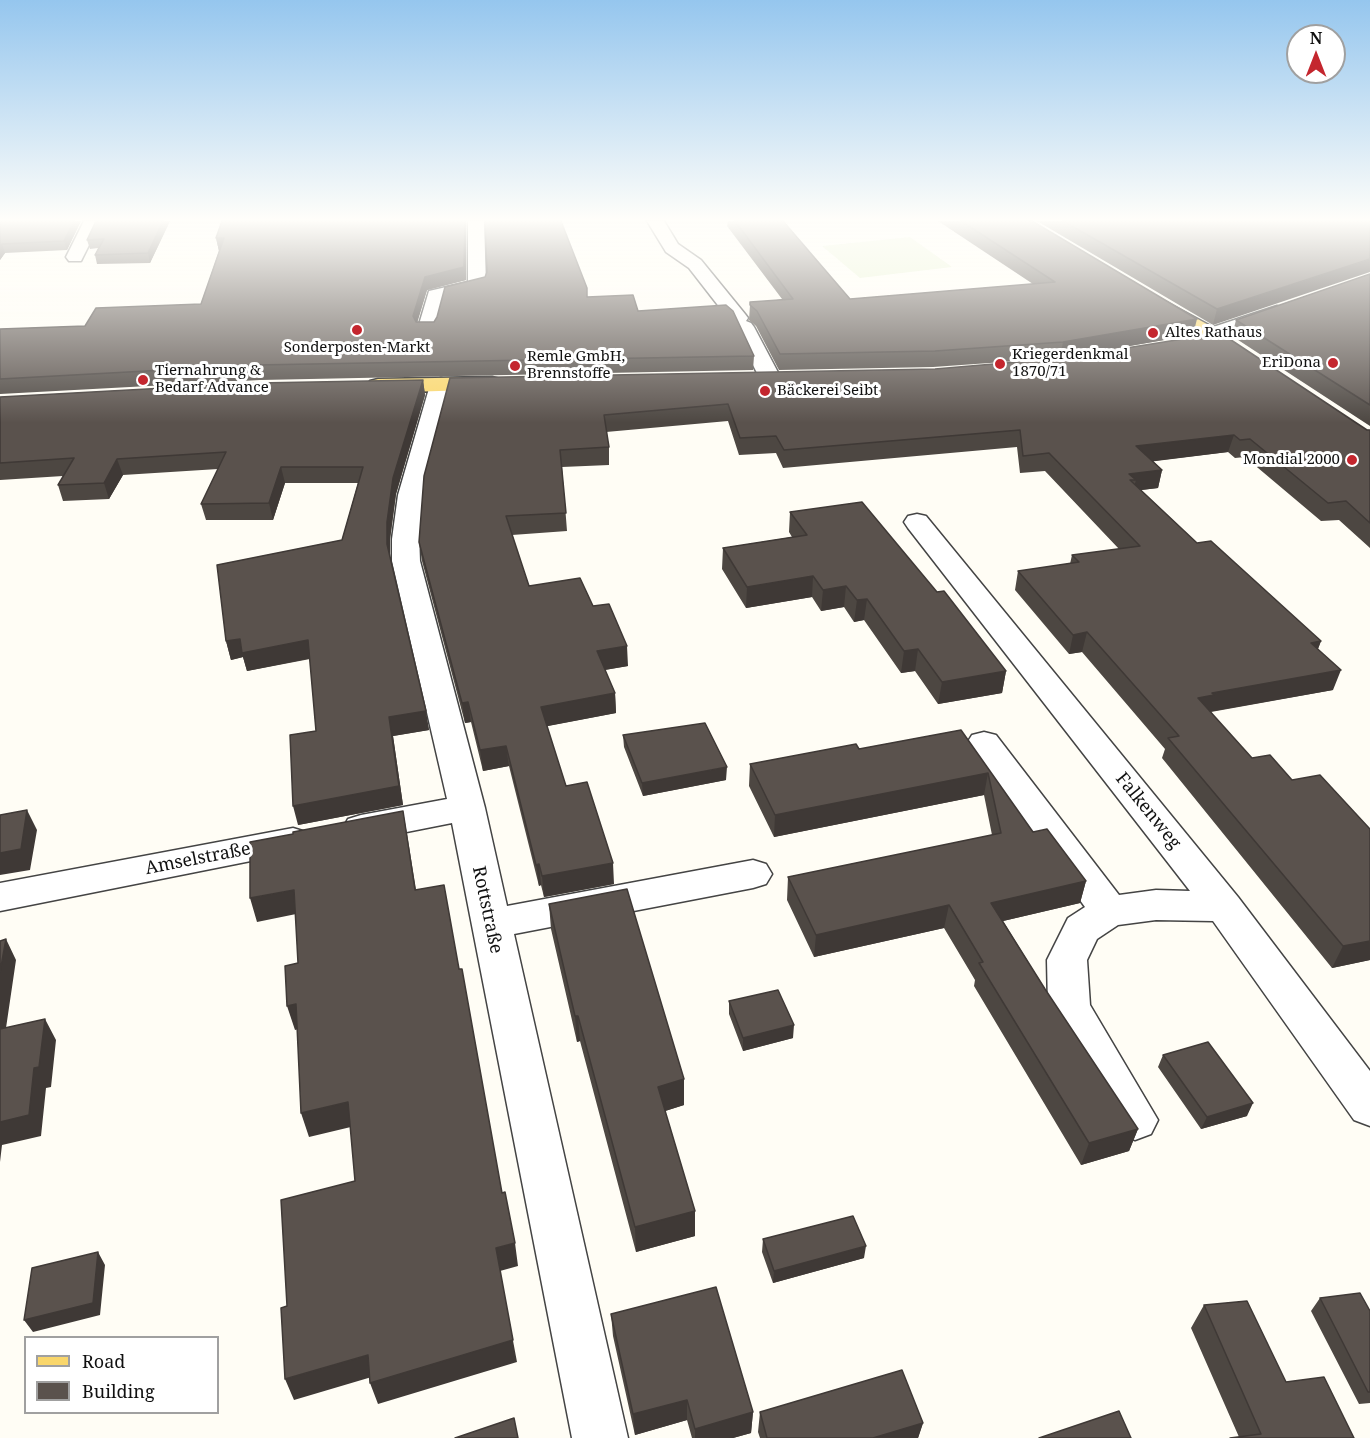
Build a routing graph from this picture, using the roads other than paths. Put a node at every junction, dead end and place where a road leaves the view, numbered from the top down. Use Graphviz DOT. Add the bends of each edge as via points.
graph roads {
  1 [pos="464,288"];
  2 [pos="713,288"];
  3 [pos="1140,293"];
  4 [pos="1295,306"];
  5 [pos="427,331"];
  6 [pos="1220,340"];
  7 [pos="1147,352"];
  8 [pos="794,380"];
  9 [pos="761,381"];
  10 [pos="511,384"];
  11 [pos="441,385"];
  12 [pos="359,387"];
  13 [pos="917,522"];
  14 [pos="984,743"];
  15 [pos="466,808"];
  16 [pos="753,874"];
  17 [pos="0,897"];
  18 [pos="1224,907"];
  19 [pos="1109,911"];
  20 [pos="490,924"];
  21 [pos="1370,1106"];
  22 [pos="1135,1120"];
  23 [pos="600,1438"];
  1 -- 5 [label="street" via="436,295"];
  2 -- 9 [label="street" via="741,323"];
  3 -- 6 [label="main road"];
  4 -- 6 [label="street"];
  6 -- 7 [label="main road"];
  8 -- 9 [label="main road"];
  10 -- 11 [label="main road"];
  11 -- 12 [label="main road"];
  11 -- 15 [label="street, Rottstraße" via="404,535 406,561"];
  13 -- 18 [label="street, Falkenweg"];
  14 -- 19 [label="street"];
  15 -- 17 [label="street, Amselstraße"];
  15 -- 20 [label="street, Rottstraße"];
  16 -- 20 [label="street"];
  18 -- 19 [label="street" via="1156,905"];
  18 -- 21 [label="street, Falkenweg"];
  19 -- 22 [label="street" via="1082,929 1067,960 1069,1007"];
  20 -- 23 [label="street, Rottstraße"];
}
